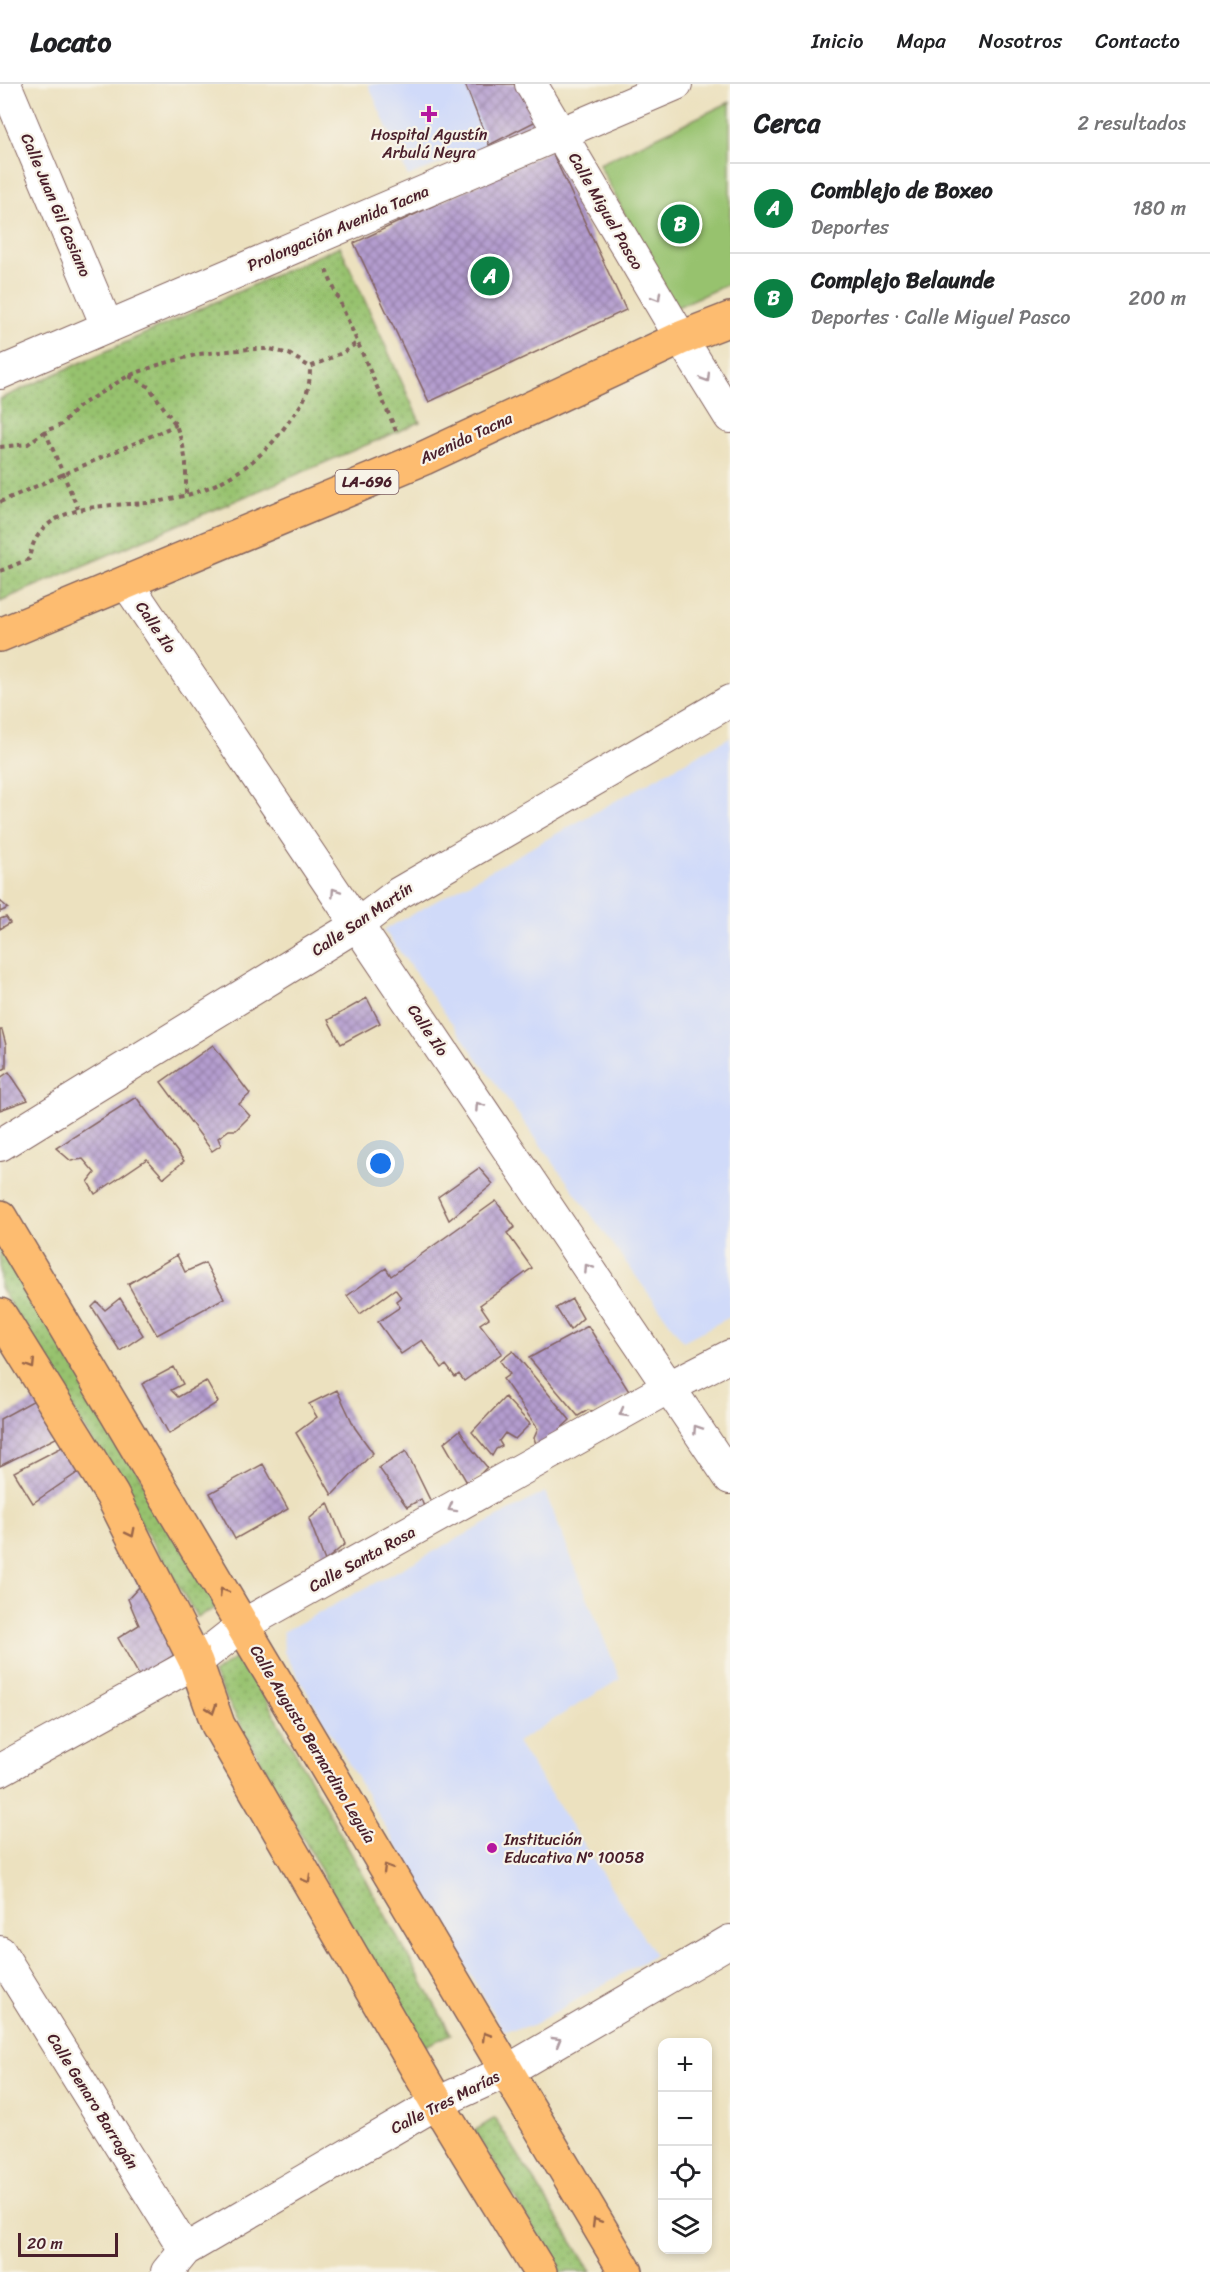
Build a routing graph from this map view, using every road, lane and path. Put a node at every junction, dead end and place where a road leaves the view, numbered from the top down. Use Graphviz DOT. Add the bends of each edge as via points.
graph roads {
  1 [pos="6,84"];
  2 [pos="531,84"];
  3 [pos="676,84"];
  4 [pos="560,133"];
  5 [pos="312,239"];
  6 [pos="730,319"];
  7 [pos="107,326"];
  8 [pos="681,338"];
  9 [pos="358,342"];
  10 [pos="310,367"];
  11 [pos="0,373"];
  12 [pos="128,376"];
  13 [pos="730,417"];
  14 [pos="176,424"];
  15 [pos="45,431"];
  16 [pos="0,447"];
  17 [pos="410,464"];
  18 [pos="63,474"];
  19 [pos="186,495"];
  20 [pos="0,502"];
  21 [pos="78,509"];
  22 [pos="0,571"];
  23 [pos="126,582"];
  24 [pos="0,635"];
  25 [pos="730,701"];
  26 [pos="357,925"];
  27 [pos="0,1145"];
  28 [pos="0,1217"];
  29 [pos="0,1316"];
  30 [pos="730,1356"];
  31 [pos="669,1387"];
  32 [pos="730,1478"];
  33 [pos="243,1625"];
  34 [pos="196,1662"];
  35 [pos="0,1770"];
  36 [pos="730,1941"];
  37 [pos="0,1952"];
  38 [pos="507,2071"];
  39 [pos="437,2103"];
  40 [pos="176,2261"];
  41 [pos="540,2272"];
  42 [pos="626,2272"];
  1 -- 7 [label="street, Calle Juan Gil Casiano"];
  2 -- 4 [label="street, Calle Miguel Pasco"];
  3 -- 4 [label="street, Prolongación Avenida Tacna"];
  4 -- 5 [label="street, Prolongación Avenida Tacna"];
  4 -- 8 [label="street, Calle Miguel Pasco, one-way"];
  5 -- 7 [label="street, Prolongación Avenida Tacna"];
  5 -- 9 [label="path"];
  6 -- 8 [label="main road, Avenida Tacna / LA-696"];
  7 -- 11 [label="street, Prolongación Avenida Tacna"];
  8 -- 13 [label="street, Calle Miguel Pasco, one-way"];
  8 -- 17 [label="main road, Avenida Tacna / LA-696"];
  9 -- 10 [label="path"];
  9 -- 17 [label="path"];
  10 -- 12 [label="path" via="289,354 249,349 199,354"];
  10 -- 19 [label="path" via="310,387 274,443 245,468 213,486"];
  12 -- 14 [label="path" via="149,387"];
  12 -- 15 [label="path" via="78,407 61,425"];
  14 -- 18 [label="path"];
  14 -- 19 [label="path" via="186,463"];
  15 -- 16 [label="path" via="28,444"];
  15 -- 18 [label="path"];
  17 -- 23 [label="main road, Avenida Tacna / LA-696"];
  18 -- 20 [label="path"];
  18 -- 21 [label="path"];
  19 -- 21 [label="path" via="149,503"];
  21 -- 22 [label="path" via="59,516 41,532 29,558"];
  23 -- 24 [label="main road, Avenida Tacna / LA-696"];
  26 -- 23 [label="street, Calle Ilo, one-way"];
  25 -- 26 [label="street, Calle San Martín" via="399,893"];
  26 -- 27 [label="street, Calle San Martín"];
  31 -- 26 [label="street, Calle Ilo, one-way"];
  33 -- 28 [label="main road, Calle Augusto Bernardino Leguía, one-way"];
  29 -- 34 [label="main road, one-way" via="112,1495"];
  30 -- 31 [label="street, Calle Santa Rosa"];
  32 -- 31 [label="street, Calle Ilo, one-way"];
  31 -- 33 [label="street, Calle Santa Rosa, one-way"];
  33 -- 34 [label="street, Calle Santa Rosa"];
  38 -- 33 [label="main road, Calle Augusto Bernardino Leguía, one-way"];
  34 -- 35 [label="street, Calle Santa Rosa"];
  34 -- 39 [label="main road, one-way" via="218,1725"];
  38 -- 36 [label="street, Calle Tres Marías, one-way"];
  37 -- 40 [label="street, Calle Genaro Barragán"];
  38 -- 39 [label="street, Calle Tres Marías"];
  42 -- 38 [label="main road, Calle Augusto Bernardino Leguía, one-way"];
  39 -- 40 [label="street, Calle Tres Marías"];
  39 -- 41 [label="main road"];
}
